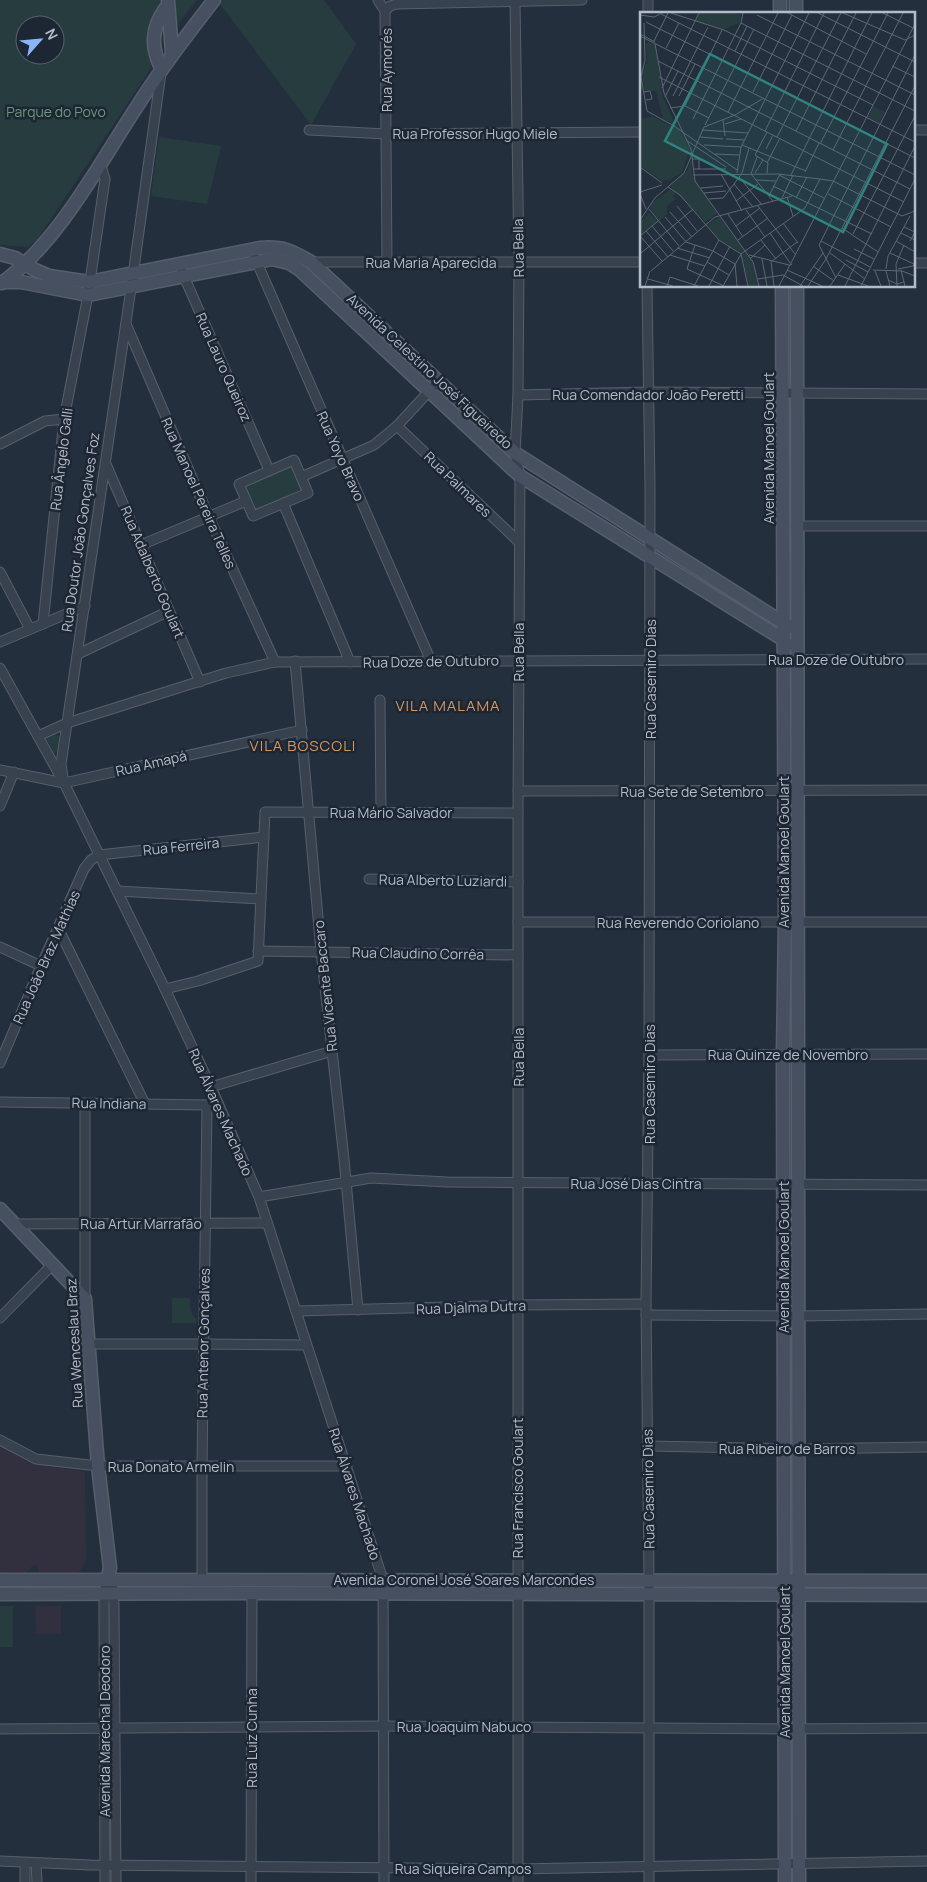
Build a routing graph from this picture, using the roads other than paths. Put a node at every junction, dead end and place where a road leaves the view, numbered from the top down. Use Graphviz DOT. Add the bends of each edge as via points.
graph roads {
  1 [pos="214,0"];
  2 [pos="378,0"];
  3 [pos="515,0"];
  4 [pos="582,0"];
  5 [pos="167,3"];
  6 [pos="385,11"];
  7 [pos="171,55"];
  8 [pos="162,68"];
  9 [pos="309,130"];
  10 [pos="914,130"];
  11 [pos="927,130"];
  12 [pos="640,132"];
  13 [pos="517,133"];
  14 [pos="386,134"];
  15 [pos="100,164"];
  16 [pos="252,250"];
  17 [pos="0,254"];
  18 [pos="257,262"];
  19 [pos="311,262"];
  20 [pos="519,262"];
  21 [pos="640,262"];
  22 [pos="25,263"];
  23 [pos="387,263"];
  24 [pos="914,263"];
  25 [pos="927,263"];
  26 [pos="182,270"];
  27 [pos="132,280"];
  28 [pos="1,283"];
  29 [pos="88,288"];
  30 [pos="647,288"];
  31 [pos="782,288"];
  32 [pos="797,288"];
  33 [pos="126,324"];
  34 [pos="434,386"];
  35 [pos="648,392"];
  36 [pos="797,393"];
  37 [pos="782,394"];
  38 [pos="927,394"];
  39 [pos="518,395"];
  40 [pos="64,419"];
  41 [pos="397,426"];
  42 [pos="0,444"];
  43 [pos="515,453"];
  44 [pos="343,459"];
  45 [pos="105,463"];
  46 [pos="269,470"];
  47 [pos="301,476"];
  48 [pos="520,476"];
  49 [pos="246,501"];
  50 [pos="283,503"];
  51 [pos="209,516"];
  52 [pos="796,526"];
  53 [pos="927,526"];
  54 [pos="650,539"];
  55 [pos="519,542"];
  56 [pos="141,545"];
  57 [pos="650,557"];
  58 [pos="0,572"];
  59 [pos="85,606"];
  60 [pos="169,611"];
  61 [pos="43,624"];
  62 [pos="784,624"];
  63 [pos="30,630"];
  64 [pos="796,631"];
  65 [pos="784,640"];
  66 [pos="0,642"];
  67 [pos="78,654"];
  68 [pos="791,659"];
  69 [pos="927,659"];
  70 [pos="518,660"];
  71 [pos="650,660"];
  72 [pos="295,661"];
  73 [pos="431,661"];
  74 [pos="275,662"];
  75 [pos="350,662"];
  76 [pos="0,668"];
  77 [pos="200,682"];
  78 [pos="380,700"];
  79 [pos="67,723"];
  80 [pos="302,730"];
  81 [pos="38,736"];
  82 [pos="0,770"];
  83 [pos="14,772"];
  84 [pos="64,783"];
  85 [pos="784,790"];
  86 [pos="927,790"];
  87 [pos="518,791"];
  88 [pos="650,791"];
  89 [pos="798,791"];
  90 [pos="0,806"];
  91 [pos="309,812"];
  92 [pos="381,812"];
  93 [pos="518,813"];
  94 [pos="264,837"];
  95 [pos="99,855"];
  96 [pos="369,878"];
  97 [pos="518,882"];
  98 [pos="117,891"];
  99 [pos="261,898"];
  100 [pos="649,921"];
  101 [pos="518,922"];
  102 [pos="791,922"];
  103 [pos="927,922"];
  104 [pos="58,928"];
  105 [pos="0,947"];
  106 [pos="258,950"];
  107 [pos="321,951"];
  108 [pos="518,955"];
  109 [pos="41,966"];
  110 [pos="165,989"];
  111 [pos="332,1051"];
  112 [pos="927,1054"];
  113 [pos="649,1055"];
  114 [pos="783,1055"];
  115 [pos="799,1055"];
  116 [pos="0,1063"];
  117 [pos="211,1087"];
  118 [pos="0,1102"];
  119 [pos="217,1102"];
  120 [pos="85,1103"];
  121 [pos="145,1104"];
  122 [pos="206,1105"];
  123 [pos="346,1181"];
  124 [pos="518,1182"];
  125 [pos="648,1183"];
  126 [pos="784,1184"];
  127 [pos="798,1184"];
  128 [pos="927,1185"];
  129 [pos="259,1197"];
  130 [pos="0,1209"];
  131 [pos="205,1223"];
  132 [pos="267,1223"];
  133 [pos="15,1224"];
  134 [pos="85,1224"];
  135 [pos="53,1264"];
  136 [pos="85,1299"];
  137 [pos="646,1304"];
  138 [pos="517,1305"];
  139 [pos="358,1310"];
  140 [pos="297,1311"];
  141 [pos="927,1314"];
  142 [pos="646,1315"];
  143 [pos="791,1316"];
  144 [pos="0,1318"];
  145 [pos="87,1344"];
  146 [pos="203,1344"];
  147 [pos="306,1345"];
  148 [pos="0,1440"];
  149 [pos="648,1446"];
  150 [pos="927,1447"];
  151 [pos="784,1448"];
  152 [pos="799,1449"];
  153 [pos="202,1465"];
  154 [pos="98,1466"];
  155 [pos="347,1466"];
  156 [pos="799,1579"];
  157 [pos="0,1580"];
  158 [pos="109,1580"];
  159 [pos="202,1580"];
  160 [pos="383,1580"];
  161 [pos="517,1580"];
  162 [pos="649,1580"];
  163 [pos="783,1580"];
  164 [pos="927,1581"];
  165 [pos="258,1589"];
  166 [pos="0,1594"];
  167 [pos="109,1594"];
  168 [pos="383,1594"];
  169 [pos="517,1594"];
  170 [pos="649,1594"];
  171 [pos="783,1594"];
  172 [pos="799,1595"];
  173 [pos="927,1595"];
  174 [pos="384,1726"];
  175 [pos="103,1727"];
  176 [pos="114,1727"];
  177 [pos="251,1727"];
  178 [pos="517,1727"];
  179 [pos="649,1728"];
  180 [pos="799,1728"];
  181 [pos="927,1728"];
  182 [pos="0,1729"];
  183 [pos="785,1730"];
  184 [pos="0,1861"];
  185 [pos="927,1861"];
  186 [pos="785,1862"];
  187 [pos="798,1862"];
  188 [pos="25,1863"];
  189 [pos="36,1863"];
  190 [pos="105,1864"];
  191 [pos="115,1864"];
  192 [pos="649,1865"];
  193 [pos="251,1867"];
  194 [pos="384,1867"];
  195 [pos="518,1869"];
  196 [pos="25,1882"];
  197 [pos="37,1882"];
  198 [pos="105,1882"];
  199 [pos="116,1882"];
  200 [pos="251,1882"];
  201 [pos="384,1882"];
  202 [pos="518,1882"];
  203 [pos="649,1882"];
  204 [pos="785,1882"];
  205 [pos="798,1882"];
  1 -- 7 [label="main road"];
  2 -- 6 [label="street, Rua Aymorés"];
  3 -- 4 [label="street"];
  3 -- 6 [label="street" via="397,4"];
  3 -- 13 [label="street, Rua Bella"];
  5 -- 7 [label="main road"];
  5 -- 8 [label="main road" via="153,35"];
  6 -- 14 [label="street, Rua Aymorés"];
  7 -- 8 [label="main road"];
  8 -- 15 [label="main road"];
  8 -- 27 [label="street, Rua Doutor João Gonçalves Foz"];
  9 -- 14 [label="street, Rua Professor Hugo Miele"];
  10 -- 11 [label="street"];
  12 -- 13 [label="street, Rua Professor Hugo Miele"];
  13 -- 14 [label="street, Rua Professor Hugo Miele"];
  13 -- 20 [label="street, Rua Bella"];
  14 -- 23 [label="street, Rua Aymorés"];
  15 -- 22 [label="main road" via="86,188"];
  15 -- 29 [label="street, Rua Ângelo Galli" via="105,180"];
  16 -- 18 [label="street, Rua Yoyo Bravo"];
  16 -- 19 [label="main road, Avenida Celestino José Figueiredo" via="275,247 291,250"];
  16 -- 26 [label="main road, Avenida Celestino José Figueiredo"];
  17 -- 22 [label="main road, Avenida Celestino José Figueiredo"];
  18 -- 26 [label="main road, Avenida Celestino José Figueiredo"];
  18 -- 34 [label="main road, Avenida Celestino José Figueiredo" via="272,259 300,270"];
  18 -- 44 [label="street, Rua Yoyo Bravo"];
  19 -- 23 [label="street, Rua Maria Aparecida"];
  19 -- 34 [label="main road, Avenida Celestino José Figueiredo"];
  20 -- 21 [label="street, Rua Maria Aparecida"];
  20 -- 23 [label="street, Rua Maria Aparecida"];
  20 -- 39 [label="street, Rua Bella"];
  22 -- 28 [label="main road"];
  22 -- 29 [label="main road, Avenida Celestino José Figueiredo" via="49,276"];
  24 -- 25 [label="street"];
  26 -- 27 [label="main road, Avenida Celestino José Figueiredo"];
  26 -- 46 [label="street, Rua Lauro Queiroz"];
  27 -- 29 [label="main road, Avenida Celestino José Figueiredo"];
  27 -- 33 [label="street, Rua Doutor João Gonçalves Foz"];
  28 -- 29 [label="main road, Avenida Celestino José Figueiredo"];
  29 -- 40 [label="street, Rua Ângelo Galli"];
  30 -- 35 [label="street, Rua Casemiro Dias"];
  31 -- 37 [label="main road, Avenida Manoel Goulart"];
  32 -- 36 [label="main road, Avenida Manoel Goulart"];
  33 -- 45 [label="street, Rua Doutor João Gonçalves Foz"];
  33 -- 51 [label="street, Rua Manoel Pereira Telles"];
  34 -- 41 [label="street"];
  34 -- 43 [label="main road, Avenida Celestino José Figueiredo"];
  34 -- 48 [label="main road, Avenida Celestino José Figueiredo"];
  35 -- 37 [label="street, Rua Comendador João Peretti"];
  35 -- 39 [label="street, Rua Comendador João Peretti"];
  35 -- 54 [label="street, Rua Casemiro Dias"];
  36 -- 37 [label="street, Rua Comendador João Peretti"];
  36 -- 38 [label="street, Rua Comendador João Peretti"];
  36 -- 52 [label="main road, Avenida Manoel Goulart"];
  37 -- 62 [label="main road, Avenida Manoel Goulart"];
  39 -- 43 [label="street, Rua Bella"];
  40 -- 42 [label="street" via="45,421"];
  40 -- 61 [label="street, Rua Ângelo Galli"];
  41 -- 44 [label="street" via="374,445"];
  41 -- 55 [label="street, Rua Palmares"];
  43 -- 48 [label="street, Rua Bella"];
  43 -- 54 [label="main road, Avenida Celestino José Figueiredo"];
  44 -- 47 [label="street"];
  44 -- 73 [label="street, Rua Yoyo Bravo"];
  45 -- 56 [label="street, Rua Adalberto Goulart"];
  45 -- 59 [label="street, Rua Doutor João Gonçalves Foz"];
  46 -- 47 [label="street" via="294,460"];
  46 -- 49 [label="street" via="239,484"];
  47 -- 50 [label="street" via="308,493"];
  48 -- 55 [label="street, Rua Bella"];
  48 -- 57 [label="main road, Avenida Celestino José Figueiredo"];
  49 -- 50 [label="street" via="252,516"];
  49 -- 51 [label="street"];
  50 -- 75 [label="street"];
  51 -- 56 [label="street"];
  51 -- 74 [label="street, Rua Manoel Pereira Telles"];
  52 -- 53 [label="street"];
  52 -- 64 [label="main road, Avenida Manoel Goulart"];
  54 -- 57 [label="street, Rua Casemiro Dias"];
  54 -- 62 [label="main road, Avenida Celestino José Figueiredo"];
  55 -- 70 [label="street, Rua Bella"];
  56 -- 60 [label="street, Rua Adalberto Goulart"];
  57 -- 65 [label="main road, Avenida Celestino José Figueiredo"];
  57 -- 71 [label="street, Rua Casemiro Dias"];
  58 -- 63 [label="street"];
  59 -- 61 [label="street"];
  59 -- 67 [label="street, Rua Doutor João Gonçalves Foz"];
  60 -- 67 [label="street"];
  60 -- 77 [label="street, Rua Adalberto Goulart"];
  61 -- 63 [label="street"];
  62 -- 64 [label="main road, Avenida Celestino José Figueiredo"];
  62 -- 65 [label="main road, Avenida Manoel Goulart"];
  63 -- 66 [label="street"];
  64 -- 65 [label="main road"];
  64 -- 68 [label="main road, Avenida Manoel Goulart"];
  65 -- 68 [label="main road, Avenida Manoel Goulart"];
  67 -- 79 [label="street, Rua Doutor João Gonçalves Foz"];
  68 -- 69 [label="street, Rua Doze de Outubro"];
  68 -- 71 [label="street, Rua Doze de Outubro"];
  68 -- 85 [label="main road, Avenida Manoel Goulart"];
  68 -- 89 [label="main road, Avenida Manoel Goulart"];
  70 -- 71 [label="street, Rua Doze de Outubro"];
  70 -- 73 [label="street, Rua Doze de Outubro"];
  70 -- 87 [label="street, Rua Bella"];
  71 -- 88 [label="street, Rua Casemiro Dias"];
  72 -- 74 [label="street, Rua Doze de Outubro"];
  72 -- 75 [label="street, Rua Doze de Outubro"];
  72 -- 80 [label="street, Rua Vicente Baccaro"];
  73 -- 75 [label="street, Rua Doze de Outubro"];
  74 -- 77 [label="street, Rua Doze de Outubro"];
  76 -- 81 [label="street, Rua Álvares Machado"];
  77 -- 79 [label="street, Rua Doze de Outubro"];
  78 -- 92 [label="street"];
  79 -- 81 [label="street, Rua Doze de Outubro"];
  79 -- 84 [label="street, Rua Doutor João Gonçalves Foz" via="62,764"];
  80 -- 84 [label="street, Rua Amapá"];
  80 -- 91 [label="street, Rua Vicente Baccaro"];
  81 -- 84 [label="street, Rua Álvares Machado"];
  82 -- 83 [label="street, Rua Amapá"];
  83 -- 84 [label="street, Rua Amapá"];
  83 -- 90 [label="street"];
  84 -- 95 [label="street, Rua Álvares Machado"];
  85 -- 88 [label="street, Rua Sete de Setembro"];
  85 -- 89 [label="street, Rua Sete de Setembro"];
  85 -- 102 [label="main road, Avenida Manoel Goulart"];
  86 -- 89 [label="street, Rua Sete de Setembro"];
  87 -- 88 [label="street, Rua Sete de Setembro"];
  87 -- 93 [label="street, Rua Bella"];
  88 -- 100 [label="street, Rua Casemiro Dias"];
  89 -- 102 [label="main road, Avenida Manoel Goulart"];
  91 -- 92 [label="street, Rua Mário Salvador"];
  91 -- 94 [label="street, Rua Mário Salvador" via="264,812"];
  91 -- 107 [label="street, Rua Vicente Baccaro"];
  92 -- 93 [label="street, Rua Mário Salvador"];
  93 -- 97 [label="street, Rua Bella"];
  94 -- 95 [label="street, Rua Ferreira"];
  94 -- 99 [label="street"];
  95 -- 98 [label="street, Rua Álvares Machado"];
  95 -- 104 [label="street, Rua João Braz Mathias" via="84,870"];
  96 -- 97 [label="street, Rua Alberto Luziardi"];
  97 -- 101 [label="street, Rua Bella"];
  98 -- 99 [label="street"];
  98 -- 110 [label="street, Rua Álvares Machado"];
  99 -- 106 [label="street"];
  100 -- 101 [label="street, Rua Reverendo Coriolano"];
  100 -- 102 [label="street, Rua Reverendo Coriolano"];
  100 -- 113 [label="street, Rua Casemiro Dias"];
  101 -- 108 [label="street, Rua Bella"];
  102 -- 103 [label="street, Rua Reverendo Coriolano"];
  102 -- 114 [label="main road, Avenida Manoel Goulart"];
  102 -- 115 [label="main road, Avenida Manoel Goulart"];
  104 -- 109 [label="street, Rua João Braz Mathias"];
  104 -- 121 [label="street"];
  105 -- 109 [label="street"];
  106 -- 107 [label="street, Rua Claudino Corrêa"];
  106 -- 110 [label="street" via="258,961"];
  107 -- 108 [label="street, Rua Claudino Corrêa"];
  107 -- 111 [label="street, Rua Vicente Baccaro"];
  108 -- 124 [label="street, Rua Bella"];
  109 -- 116 [label="street, Rua João Braz Mathias"];
  110 -- 117 [label="street, Rua Álvares Machado"];
  111 -- 117 [label="street"];
  111 -- 123 [label="street, Rua Vicente Baccaro"];
  112 -- 115 [label="street, Rua Quinze de Novembro"];
  113 -- 114 [label="street, Rua Quinze de Novembro"];
  113 -- 125 [label="street, Rua Casemiro Dias"];
  114 -- 115 [label="street, Rua Quinze de Novembro"];
  114 -- 126 [label="main road, Avenida Manoel Goulart"];
  115 -- 127 [label="main road, Avenida Manoel Goulart"];
  117 -- 119 [label="street, Rua Álvares Machado"];
  118 -- 120 [label="street, Rua Indiana"];
  119 -- 122 [label="street, Rua Indiana"];
  119 -- 129 [label="street, Rua Álvares Machado"];
  120 -- 121 [label="street, Rua Indiana"];
  120 -- 134 [label="street, Rua Wenceslau Braz"];
  121 -- 122 [label="street, Rua Indiana"];
  122 -- 131 [label="street, Rua Antenor Gonçalves"];
  123 -- 124 [label="street, Rua José Dias Cintra" via="371,1178"];
  123 -- 129 [label="street, Rua José Dias Cintra"];
  123 -- 139 [label="street, Rua Vicente Baccaro"];
  124 -- 125 [label="street, Rua José Dias Cintra"];
  124 -- 138 [label="street, Rua Bella"];
  125 -- 126 [label="street, Rua José Dias Cintra"];
  125 -- 137 [label="street, Rua Casemiro Dias"];
  126 -- 127 [label="street, Rua José Dias Cintra"];
  126 -- 143 [label="main road, Avenida Manoel Goulart"];
  127 -- 128 [label="street, Rua José Dias Cintra"];
  127 -- 143 [label="main road, Avenida Manoel Goulart"];
  129 -- 132 [label="street, Rua Álvares Machado"];
  130 -- 133 [label="main road"];
  131 -- 132 [label="street, Rua Artur Marrafão"];
  131 -- 134 [label="street, Rua Artur Marrafão"];
  131 -- 146 [label="street, Rua Antenor Gonçalves"];
  132 -- 140 [label="street, Rua Álvares Machado"];
  133 -- 134 [label="street, Rua Artur Marrafão"];
  133 -- 135 [label="main road"];
  134 -- 136 [label="street, Rua Wenceslau Braz"];
  135 -- 136 [label="main road"];
  135 -- 144 [label="street"];
  136 -- 145 [label="main road, Rua Wenceslau Braz"];
  137 -- 138 [label="street, Rua Djalma Dutra"];
  137 -- 142 [label="street, Rua Casemiro Dias"];
  138 -- 139 [label="street, Rua Djalma Dutra"];
  138 -- 161 [label="street, Rua Francisco Goulart"];
  139 -- 140 [label="street, Rua Djalma Dutra"];
  140 -- 147 [label="street, Rua Álvares Machado"];
  141 -- 143 [label="street"];
  142 -- 143 [label="street"];
  142 -- 149 [label="street, Rua Casemiro Dias"];
  143 -- 151 [label="main road, Avenida Manoel Goulart"];
  143 -- 152 [label="main road, Avenida Manoel Goulart"];
  145 -- 146 [label="street"];
  145 -- 154 [label="main road, Rua Wenceslau Braz"];
  146 -- 147 [label="street"];
  146 -- 153 [label="street, Rua Antenor Gonçalves"];
  147 -- 155 [label="street, Rua Álvares Machado"];
  148 -- 154 [label="street, Rua Donato Armelin" via="36,1458"];
  149 -- 151 [label="street, Rua Ribeiro de Barros"];
  149 -- 162 [label="street, Rua Casemiro Dias"];
  150 -- 152 [label="street, Rua Ribeiro de Barros"];
  151 -- 152 [label="street, Rua Ribeiro de Barros"];
  151 -- 163 [label="main road, Avenida Manoel Goulart"];
  152 -- 156 [label="main road, Avenida Manoel Goulart"];
  153 -- 154 [label="street, Rua Donato Armelin"];
  153 -- 155 [label="street, Rua Donato Armelin"];
  153 -- 159 [label="street, Rua Antenor Gonçalves"];
  154 -- 158 [label="main road, Rua Wenceslau Braz"];
  155 -- 160 [label="street, Rua Álvares Machado"];
  156 -- 163 [label="main road, Avenida Coronel José Soares Marcondes"];
  156 -- 164 [label="main road, Avenida Coronel José Soares Marcondes"];
  156 -- 172 [label="main road, Avenida Manoel Goulart"];
  157 -- 158 [label="main road, Avenida Coronel José Soares Marcondes"];
  158 -- 159 [label="main road, Avenida Coronel José Soares Marcondes"];
  158 -- 167 [label="street, Avenida Marechal Deodoro"];
  159 -- 165 [label="main road, Avenida Coronel José Soares Marcondes"];
  160 -- 161 [label="main road, Avenida Coronel José Soares Marcondes"];
  160 -- 165 [label="main road, Avenida Coronel José Soares Marcondes"];
  160 -- 168 [label="street, Rua Álvares Machado"];
  161 -- 162 [label="main road, Avenida Coronel José Soares Marcondes"];
  161 -- 169 [label="street, Rua Francisco Goulart"];
  162 -- 163 [label="main road, Avenida Coronel José Soares Marcondes"];
  162 -- 170 [label="street, Rua Casemiro Dias"];
  163 -- 171 [label="main road, Avenida Manoel Goulart"];
  165 -- 167 [label="main road, Avenida Coronel José Soares Marcondes"];
  165 -- 168 [label="main road, Avenida Coronel José Soares Marcondes"];
  165 -- 177 [label="street, Rua Luiz Cunha"];
  166 -- 167 [label="main road, Avenida Coronel José Soares Marcondes"];
  167 -- 175 [label="street, Avenida Marechal Deodoro"];
  167 -- 176 [label="street, Avenida Marechal Deodoro"];
  168 -- 169 [label="main road, Avenida Coronel José Soares Marcondes"];
  168 -- 174 [label="street, Rua Álvares Machado"];
  169 -- 170 [label="main road, Avenida Coronel José Soares Marcondes"];
  169 -- 178 [label="street, Rua Francisco Goulart"];
  170 -- 171 [label="main road, Avenida Coronel José Soares Marcondes"];
  170 -- 179 [label="street, Rua Casemiro Dias"];
  171 -- 172 [label="main road, Avenida Coronel José Soares Marcondes"];
  171 -- 183 [label="main road, Avenida Manoel Goulart"];
  172 -- 173 [label="main road, Avenida Coronel José Soares Marcondes"];
  172 -- 180 [label="main road, Avenida Manoel Goulart"];
  174 -- 177 [label="street, Rua Joaquim Nabuco"];
  174 -- 178 [label="street, Rua Joaquim Nabuco"];
  174 -- 194 [label="street, Rua Álvares Machado"];
  175 -- 176 [label="street, Rua Joaquim Nabuco"];
  175 -- 182 [label="street, Rua Joaquim Nabuco"];
  175 -- 190 [label="street, Avenida Marechal Deodoro"];
  176 -- 177 [label="street, Rua Joaquim Nabuco"];
  176 -- 191 [label="street, Avenida Marechal Deodoro"];
  177 -- 193 [label="street, Rua Luiz Cunha"];
  178 -- 179 [label="street, Rua Joaquim Nabuco"];
  178 -- 195 [label="street, Rua Francisco Goulart"];
  179 -- 183 [label="street, Rua Joaquim Nabuco"];
  179 -- 192 [label="street, Rua Casemiro Dias"];
  180 -- 181 [label="street, Rua Joaquim Nabuco"];
  180 -- 183 [label="street, Rua Joaquim Nabuco"];
  180 -- 187 [label="main road, Avenida Manoel Goulart"];
  183 -- 186 [label="main road, Avenida Manoel Goulart"];
  184 -- 188 [label="street, Rua Siqueira Campos"];
  185 -- 187 [label="street, Rua Siqueira Campos"];
  186 -- 187 [label="street, Rua Siqueira Campos"];
  186 -- 192 [label="street, Rua Siqueira Campos"];
  186 -- 204 [label="main road, Avenida Manoel Goulart"];
  187 -- 205 [label="main road, Avenida Manoel Goulart"];
  188 -- 189 [label="street, Rua Siqueira Campos"];
  188 -- 196 [label="street"];
  189 -- 190 [label="street, Rua Siqueira Campos"];
  189 -- 197 [label="street"];
  190 -- 191 [label="street, Rua Siqueira Campos"];
  190 -- 198 [label="street, Avenida Marechal Deodoro"];
  191 -- 193 [label="street, Rua Siqueira Campos"];
  191 -- 199 [label="street, Avenida Marechal Deodoro"];
  192 -- 195 [label="street, Rua Siqueira Campos"];
  192 -- 203 [label="street, Rua Casemiro Dias"];
  193 -- 194 [label="street, Rua Siqueira Campos"];
  193 -- 200 [label="street, Rua Luiz Cunha"];
  194 -- 195 [label="street, Rua Siqueira Campos"];
  194 -- 201 [label="street, Rua Álvares Machado"];
  195 -- 202 [label="street, Rua Francisco Goulart"];
}
